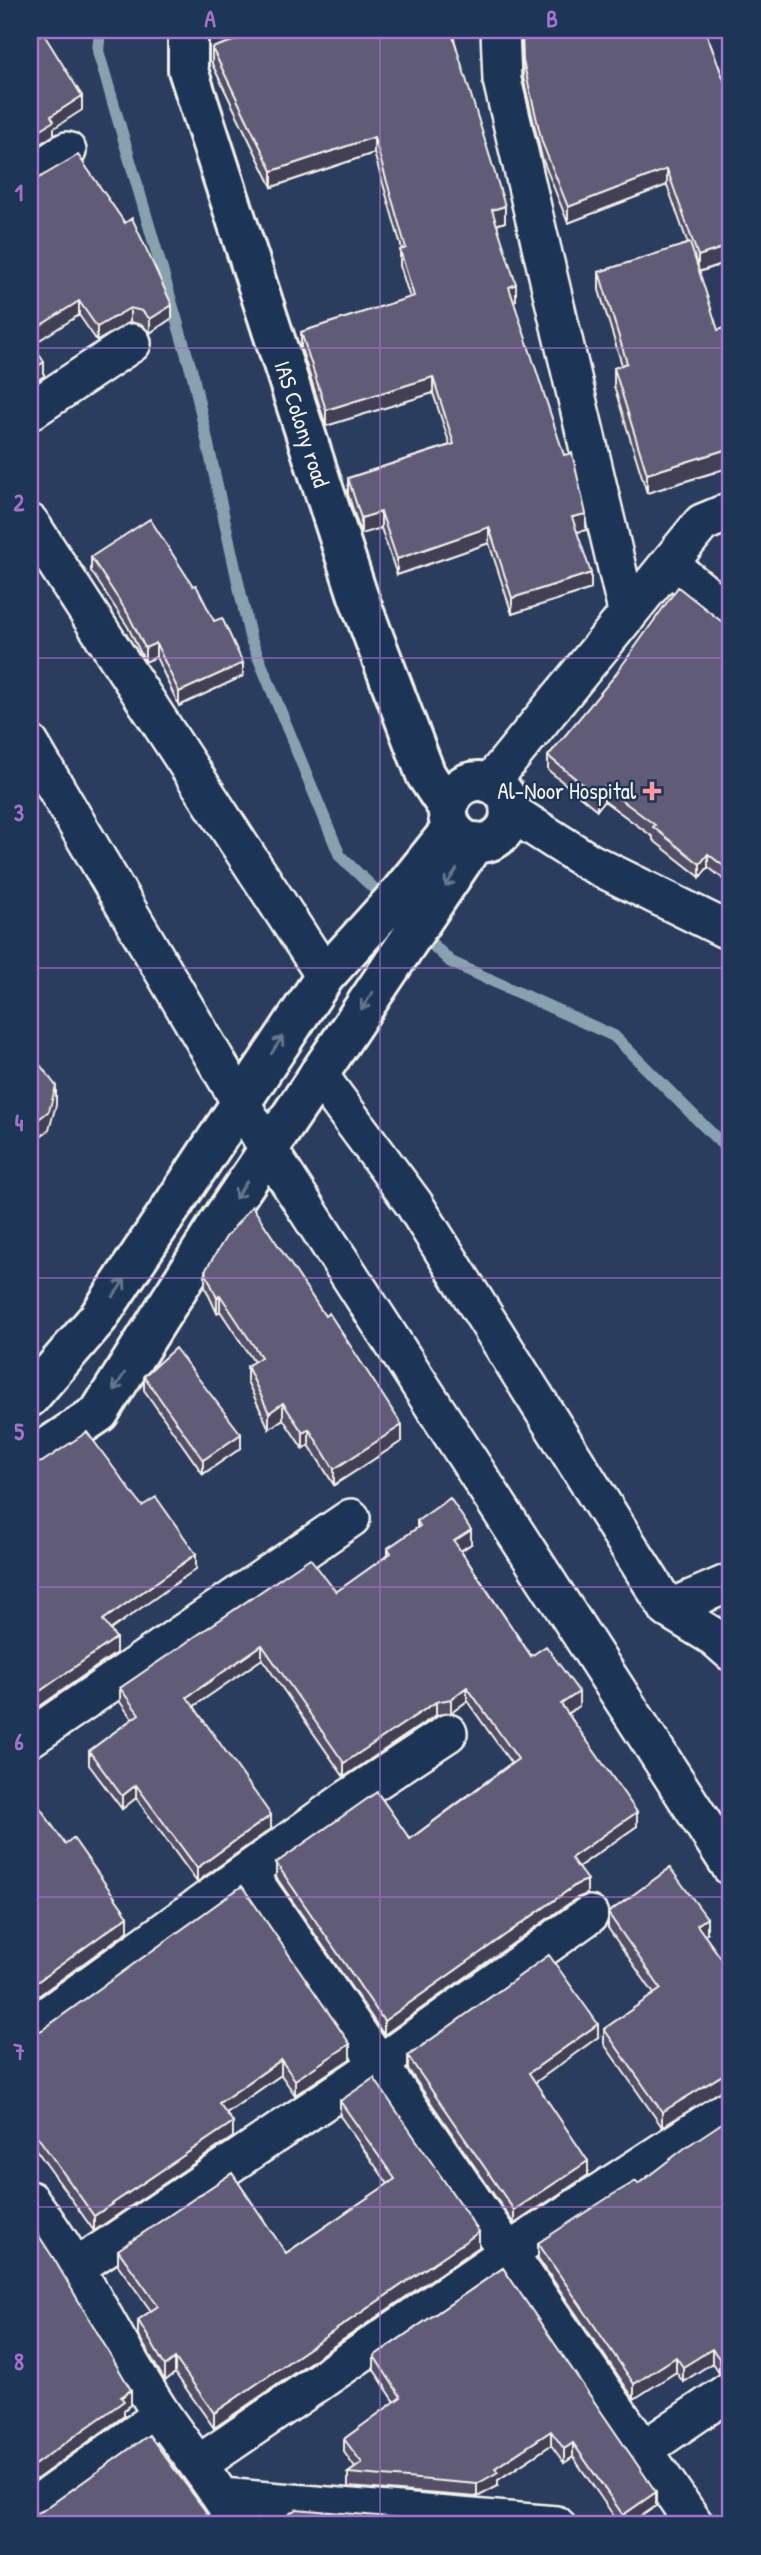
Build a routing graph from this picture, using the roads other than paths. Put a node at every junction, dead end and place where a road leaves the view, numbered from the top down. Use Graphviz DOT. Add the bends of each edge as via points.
graph roads {
  1 [pos="188,30"];
  2 [pos="500,30"];
  3 [pos="67,151"];
  4 [pos="30,175"];
  5 [pos="132,343"];
  6 [pos="30,411"];
  7 [pos="731,511"];
  8 [pos="30,523"];
  9 [pos="669,564"];
  10 [pos="628,615"];
  11 [pos="731,615"];
  12 [pos="30,744"];
  13 [pos="500,797"];
  14 [pos="458,826"];
  15 [pos="401,909"];
  16 [pos="731,932"];
  17 [pos="325,976"];
  18 [pos="318,1074"];
  19 [pos="241,1102"];
  20 [pos="268,1149"];
  21 [pos="30,1397"];
  22 [pos="30,1459"];
  23 [pos="351,1518"];
  24 [pos="731,1582"];
  25 [pos="668,1609"];
  26 [pos="731,1652"];
  27 [pos="448,1732"];
  28 [pos="30,1738"];
  29 [pos="731,1867"];
  30 [pos="248,1873"];
  31 [pos="589,1915"];
  32 [pos="30,2028"];
  33 [pos="377,2065"];
  34 [pos="731,2107"];
  35 [pos="36,2220"];
  36 [pos="507,2253"];
  37 [pos="77,2267"];
  38 [pos="731,2390"];
  39 [pos="162,2415"];
  40 [pos="643,2450"];
  41 [pos="199,2464"];
  42 [pos="30,2509"];
  43 [pos="230,2511"];
  44 [pos="556,2525"];
  45 [pos="695,2525"];
  1 -- 14 [label="street, IAS Colony road" via="188,70 358,596 426,775"];
  2 -- 10 [label="street" via="502,80"];
  3 -- 4 [label="street"];
  5 -- 6 [label="street"];
  7 -- 9 [label="street" via="702,523"];
  8 -- 17 [label="street"];
  9 -- 10 [label="street"];
  9 -- 11 [label="street"];
  10 -- 13 [label="street"];
  12 -- 19 [label="street"];
  13 -- 14 [label="street" via="471,781 463,785 450,799"];
  13 -- 14 [label="street" via="510,817 499,836 490,841"];
  13 -- 16 [label="street" via="589,862"];
  14 -- 15 [label="street"];
  15 -- 17 [label="street"];
  15 -- 18 [label="street, one-way" via="406,945"];
  19 -- 17 [label="street, one-way"];
  18 -- 20 [label="street"];
  18 -- 25 [label="street" via="414,1204"];
  19 -- 20 [label="street"];
  21 -- 19 [label="street, one-way" via="98,1318"];
  20 -- 22 [label="street, one-way" via="99,1413"];
  20 -- 29 [label="street"];
  23 -- 28 [label="street"];
  24 -- 25 [label="street"];
  25 -- 26 [label="street"];
  27 -- 30 [label="street"];
  30 -- 32 [label="street"];
  30 -- 33 [label="street"];
  31 -- 33 [label="street"];
  33 -- 36 [label="street"];
  33 -- 37 [label="street"];
  34 -- 36 [label="street"];
  35 -- 37 [label="street"];
  36 -- 40 [label="street"];
  36 -- 41 [label="street"];
  37 -- 39 [label="street"];
  38 -- 40 [label="street"];
  39 -- 41 [label="street"];
  39 -- 42 [label="street"];
  40 -- 45 [label="street"];
  41 -- 43 [label="street"];
  43 -- 44 [label="street"];
}
